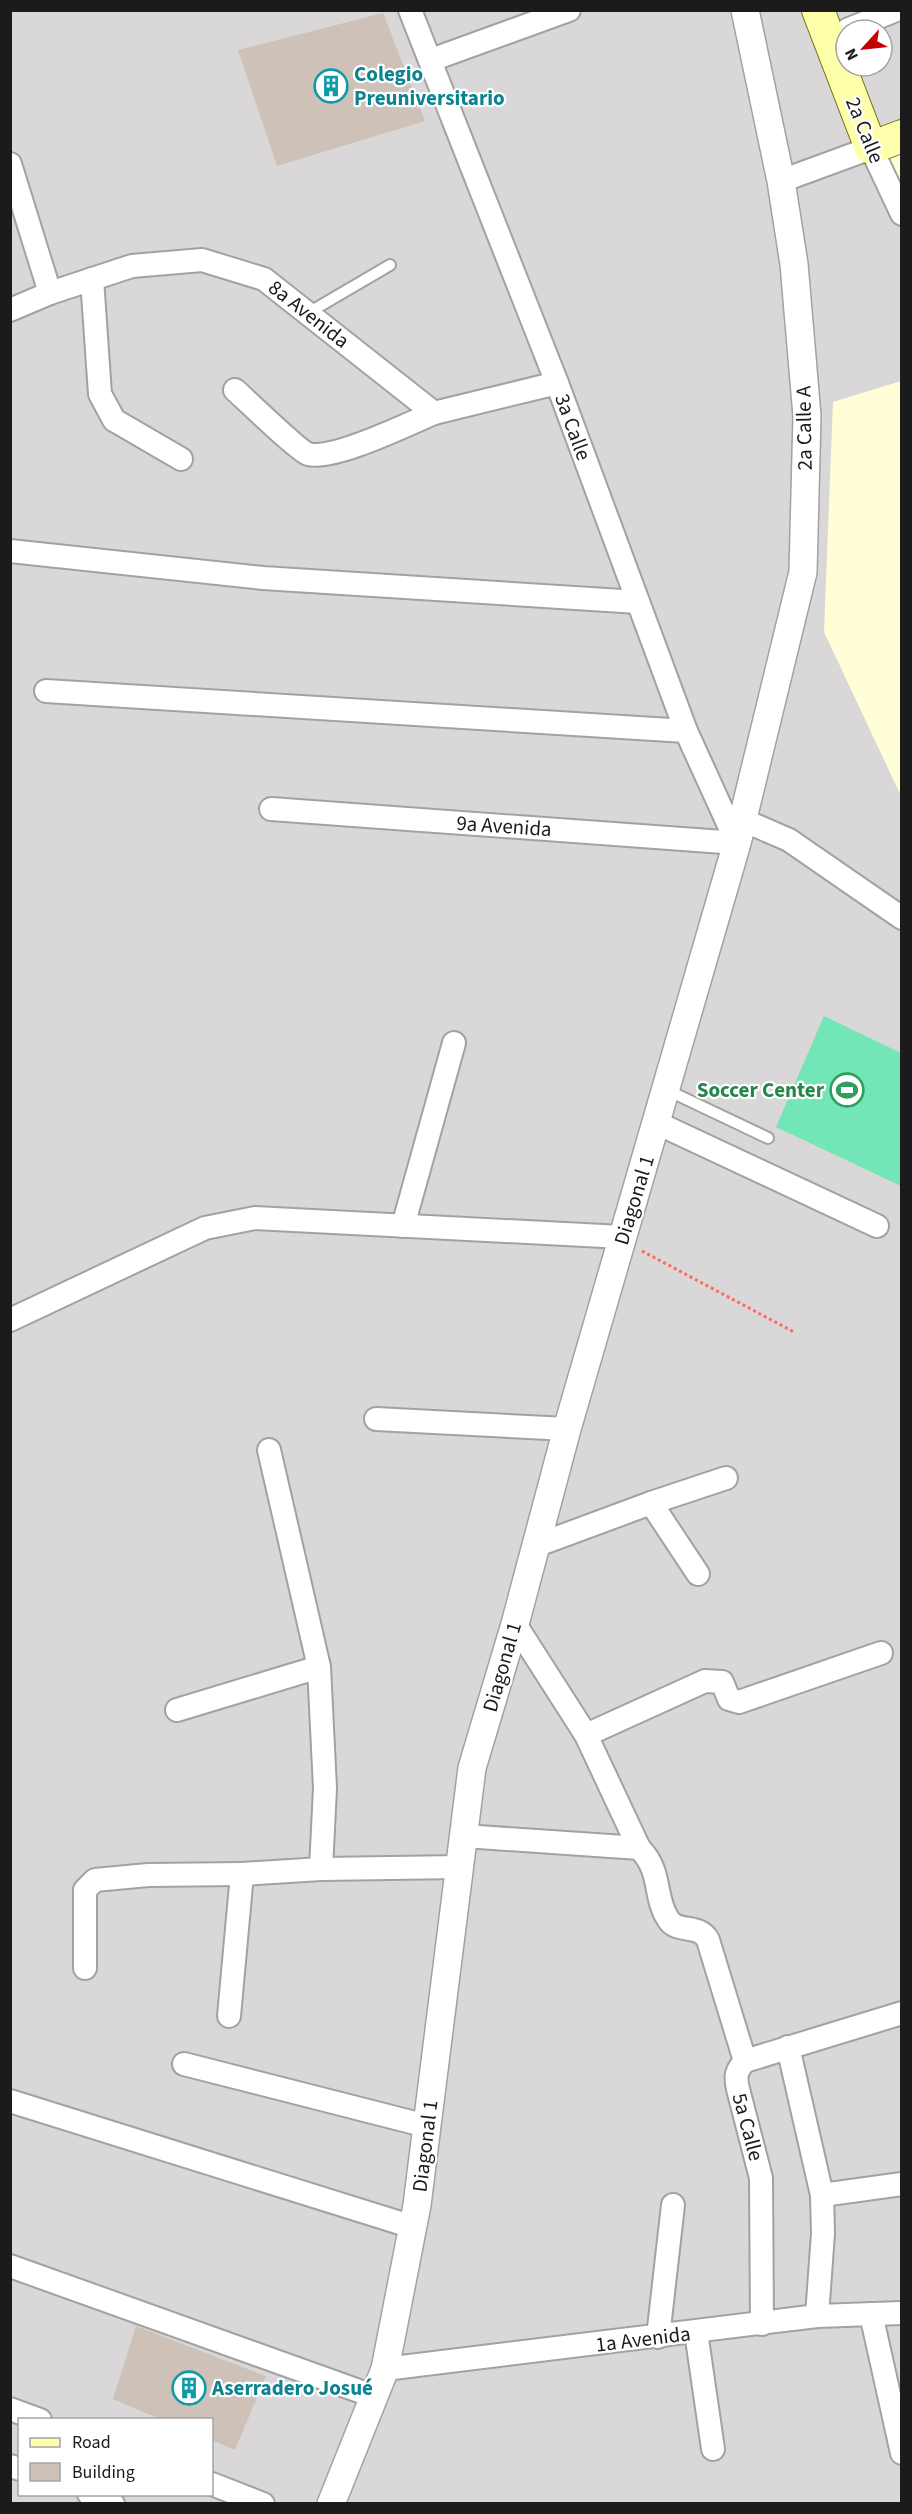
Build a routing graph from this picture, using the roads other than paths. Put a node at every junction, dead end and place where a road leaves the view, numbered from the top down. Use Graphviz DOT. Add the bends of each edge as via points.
graph roads {
  1 [pos="410,10"];
  2 [pos="569,10"];
  3 [pos="745,10"];
  4 [pos="896,10"];
  5 [pos="867,18"];
  6 [pos="430,60"];
  7 [pos="850,78"];
  8 [pos="902,136"];
  9 [pos="871,148"];
  10 [pos="10,164"];
  11 [pos="781,181"];
  12 [pos="902,214"];
  13 [pos="390,264"];
  14 [pos="92,279"];
  15 [pos="50,293"];
  16 [pos="10,310"];
  17 [pos="308,313"];
  18 [pos="558,383"];
  19 [pos="235,390"];
  20 [pos="434,413"];
  21 [pos="181,459"];
  22 [pos="10,551"];
  23 [pos="638,602"];
  24 [pos="46,691"];
  25 [pos="686,731"];
  26 [pos="271,809"];
  27 [pos="740,831"];
  28 [pos="902,918"];
  29 [pos="454,1042"];
  30 [pos="666,1090"];
  31 [pos="657,1123"];
  32 [pos="768,1138"];
  33 [pos="403,1226"];
  34 [pos="877,1226"];
  35 [pos="622,1239"];
  36 [pos="10,1320"];
  37 [pos="376,1419"];
  38 [pos="567,1429"];
  39 [pos="269,1450"];
  40 [pos="726,1478"];
  41 [pos="651,1503"];
  42 [pos="535,1546"];
  43 [pos="698,1574"];
  44 [pos="515,1624"];
  45 [pos="880,1653"];
  46 [pos="319,1667"];
  47 [pos="177,1710"];
  48 [pos="586,1735"];
  49 [pos="464,1836"];
  50 [pos="639,1848"];
  51 [pos="460,1867"];
  52 [pos="321,1869"];
  53 [pos="242,1874"];
  54 [pos="86,1968"];
  55 [pos="902,2013"];
  56 [pos="229,2016"];
  57 [pos="788,2047"];
  58 [pos="745,2061"];
  59 [pos="184,2064"];
  60 [pos="10,2101"];
  61 [pos="428,2126"];
  62 [pos="902,2184"];
  63 [pos="822,2195"];
  64 [pos="673,2205"];
  65 [pos="413,2227"];
  66 [pos="10,2266"];
  67 [pos="902,2313"];
  68 [pos="871,2314"];
  69 [pos="817,2316"];
  70 [pos="762,2324"];
  71 [pos="696,2332"];
  72 [pos="658,2337"];
  73 [pos="385,2369"];
  74 [pos="373,2396"];
  75 [pos="10,2409"];
  76 [pos="35,2418"];
  77 [pos="713,2449"];
  78 [pos="902,2452"];
  79 [pos="213,2484"];
  80 [pos="94,2496"];
  81 [pos="113,2504"];
  82 [pos="263,2504"];
  83 [pos="331,2504"];
  1 -- 6 [label="street, 3a Calle"];
  2 -- 6 [label="street"];
  3 -- 11 [label="street, 2a Calle A"];
  4 -- 5 [label="street"];
  6 -- 18 [label="street, 3a Calle"];
  7 -- 9 [label="main road, 2a Calle"];
  8 -- 9 [label="main road"];
  9 -- 11 [label="street"];
  9 -- 12 [label="street, 2a Calle"];
  10 -- 15 [label="street"];
  11 -- 27 [label="street, 2a Calle A" via="794,264 807,416 803,572"];
  13 -- 17 [label="lane"];
  14 -- 15 [label="street, 8a Avenida"];
  14 -- 17 [label="street, 8a Avenida" via="132,266 202,260 264,279"];
  14 -- 21 [label="street" via="100,394 114,420"];
  15 -- 16 [label="street, 8a Avenida"];
  17 -- 20 [label="street, 8a Avenida"];
  18 -- 20 [label="street"];
  18 -- 23 [label="street, 3a Calle"];
  19 -- 20 [label="street" via="306,454 326,455"];
  22 -- 23 [label="street" via="263,578"];
  23 -- 25 [label="street, 3a Calle"];
  24 -- 25 [label="street"];
  25 -- 27 [label="street, 3a Calle"];
  26 -- 27 [label="street, 9a Avenida"];
  27 -- 28 [label="street, 9a Avenida" via="789,840"];
  27 -- 30 [label="street, Diagonal 1"];
  29 -- 33 [label="street"];
  30 -- 31 [label="street, Diagonal 1"];
  30 -- 32 [label="lane"];
  31 -- 34 [label="street"];
  31 -- 35 [label="street, Diagonal 1"];
  33 -- 35 [label="street"];
  33 -- 36 [label="street" via="255,1218 205,1228"];
  35 -- 38 [label="street, Diagonal 1"];
  37 -- 38 [label="street"];
  38 -- 42 [label="street, Diagonal 1"];
  39 -- 46 [label="street"];
  40 -- 41 [label="street"];
  41 -- 42 [label="street"];
  41 -- 43 [label="street"];
  42 -- 44 [label="street, Diagonal 1"];
  44 -- 48 [label="street"];
  44 -- 49 [label="street, Diagonal 1" via="472,1768"];
  45 -- 48 [label="street" via="739,1702 729,1699 722,1682 705,1681"];
  46 -- 47 [label="street"];
  46 -- 52 [label="street" via="325,1788"];
  48 -- 50 [label="street"];
  49 -- 50 [label="street"];
  49 -- 51 [label="street, Diagonal 1"];
  50 -- 58 [label="street" via="654,1868 667,1918 678,1927 700,1931 708,1940"];
  51 -- 52 [label="street"];
  51 -- 61 [label="street, Diagonal 1"];
  52 -- 53 [label="street"];
  53 -- 54 [label="street" via="95,1880 85,1890"];
  53 -- 56 [label="street"];
  55 -- 57 [label="street, 5a Calle"];
  57 -- 58 [label="street, 5a Calle"];
  57 -- 63 [label="street"];
  58 -- 70 [label="street, 5a Calle" via="735,2078 761,2178"];
  59 -- 61 [label="street"];
  60 -- 65 [label="street"];
  61 -- 65 [label="street, Diagonal 1"];
  62 -- 63 [label="street"];
  63 -- 69 [label="street"];
  64 -- 72 [label="street"];
  65 -- 73 [label="street, Diagonal 1"];
  66 -- 74 [label="street"];
  67 -- 68 [label="street, 1a Avenida"];
  68 -- 69 [label="street, 1a Avenida"];
  68 -- 78 [label="street"];
  69 -- 70 [label="street, 1a Avenida"];
  70 -- 71 [label="street, 1a Avenida"];
  71 -- 72 [label="street, 1a Avenida"];
  71 -- 77 [label="street"];
  72 -- 73 [label="street, 1a Avenida"];
  73 -- 74 [label="street, Diagonal 1"];
  74 -- 83 [label="street, Diagonal 1"];
  75 -- 76 [label="street"];
  79 -- 82 [label="street"];
  80 -- 81 [label="street"];
}
